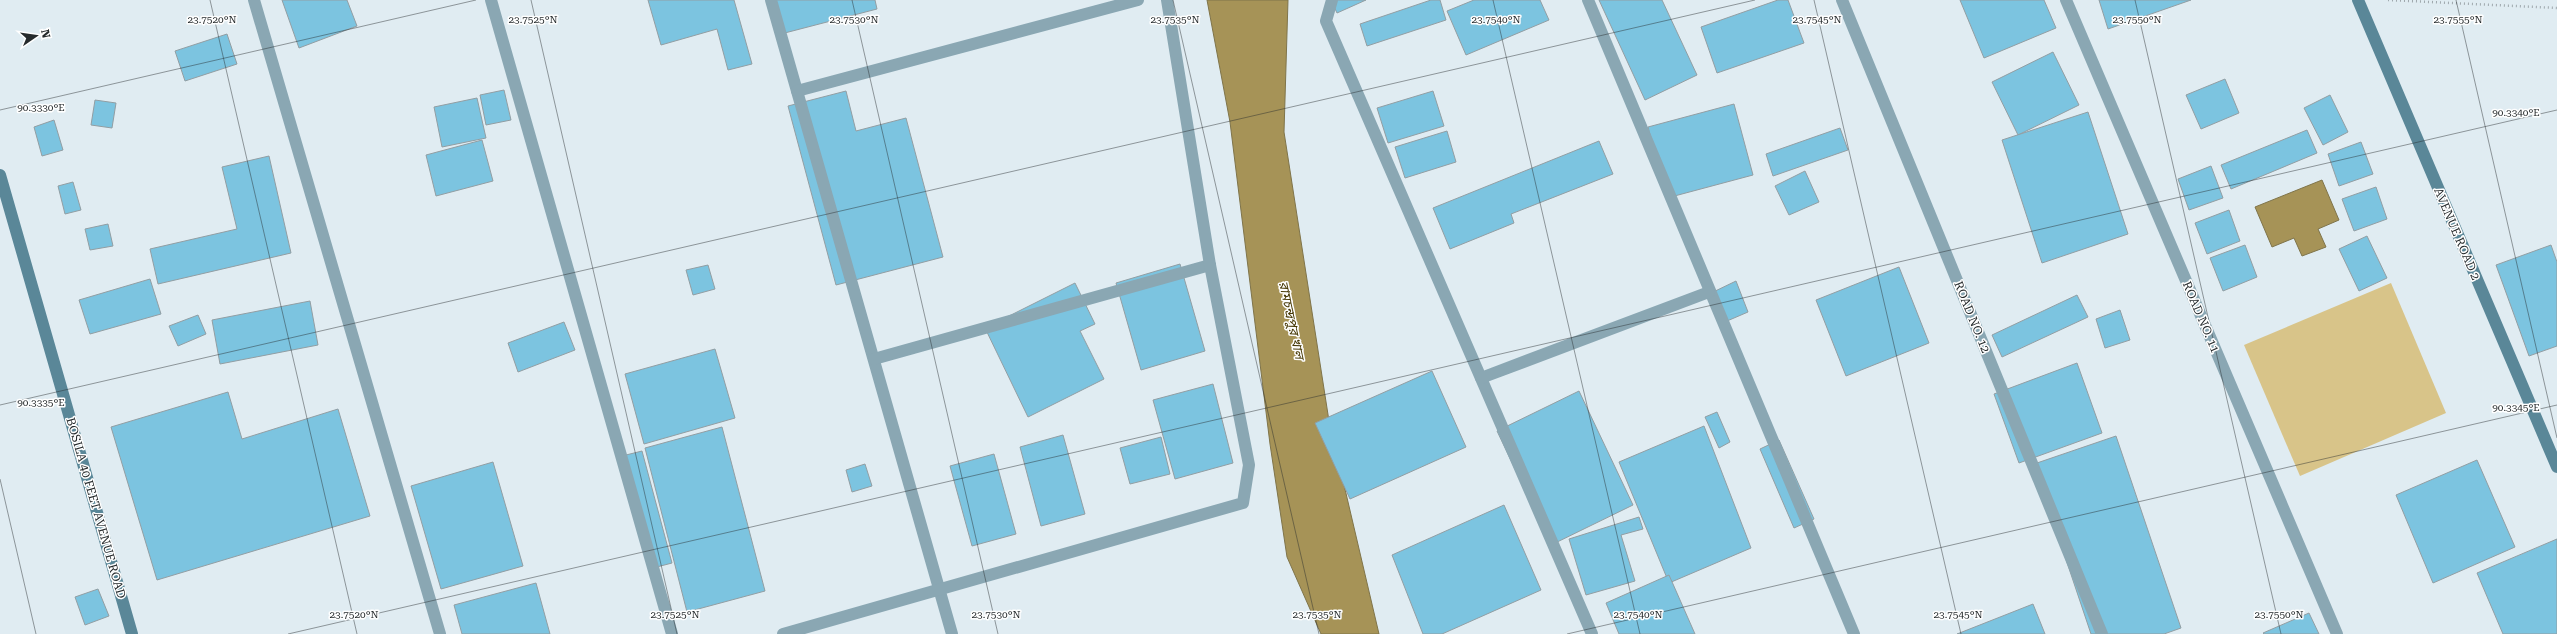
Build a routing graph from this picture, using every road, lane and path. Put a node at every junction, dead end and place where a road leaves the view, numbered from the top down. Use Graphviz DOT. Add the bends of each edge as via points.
graph roads {
  1 [pos="254,0"];
  2 [pos="491,0"];
  3 [pos="771,0"];
  4 [pos="1138,0"];
  5 [pos="1167,0"];
  6 [pos="1332,0"];
  7 [pos="1588,0"];
  8 [pos="1842,0"];
  9 [pos="2066,0"];
  10 [pos="2358,0"];
  11 [pos="2385,0"];
  12 [pos="2557,8"];
  13 [pos="797,91"];
  14 [pos="0,175"];
  15 [pos="1210,265"];
  16 [pos="1709,292"];
  17 [pos="874,359"];
  18 [pos="1480,378"];
  19 [pos="2557,467"];
  20 [pos="940,589"];
  21 [pos="132,634"];
  22 [pos="440,634"];
  23 [pos="672,634"];
  24 [pos="783,634"];
  25 [pos="952,634"];
  26 [pos="1592,634"];
  27 [pos="1854,634"];
  28 [pos="2102,634"];
  29 [pos="2337,634"];
  1 -- 22 [label="street"];
  2 -- 23 [label="street"];
  3 -- 13 [label="street"];
  4 -- 13 [label="street"];
  5 -- 15 [label="street"];
  6 -- 18 [label="street" via="1326,21"];
  7 -- 16 [label="street"];
  8 -- 28 [label="street, ROAD NO. 12"];
  9 -- 29 [label="street, ROAD NO. 11"];
  10 -- 19 [label="street, AVENUE ROAD 2"];
  11 -- 12 [label="path"];
  13 -- 17 [label="street"];
  14 -- 21 [label="street, BOSILA 40 FEET AVENUE ROAD"];
  15 -- 17 [label="street"];
  15 -- 20 [label="street" via="1249,465 1242,503"];
  16 -- 18 [label="street"];
  16 -- 27 [label="street"];
  17 -- 20 [label="street"];
  18 -- 26 [label="street"];
  20 -- 24 [label="street"];
  20 -- 25 [label="street"];
}
